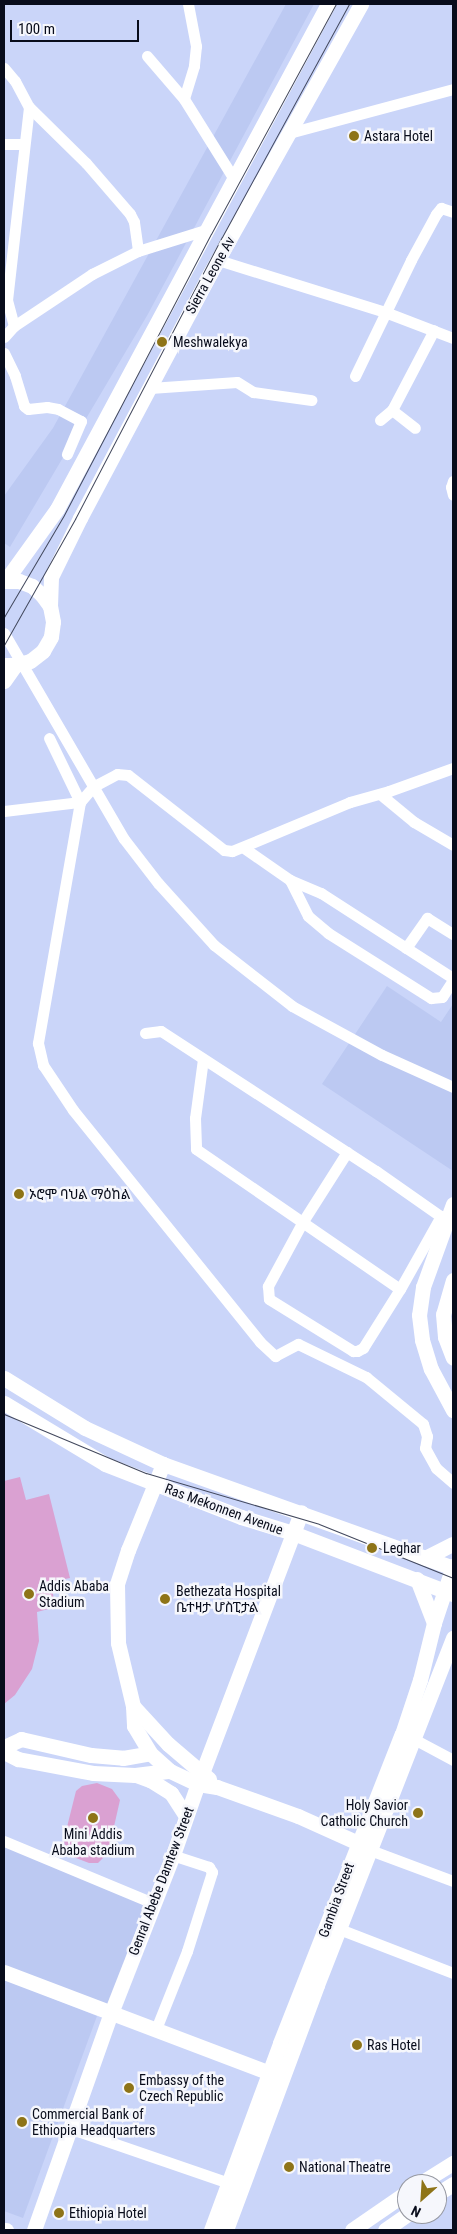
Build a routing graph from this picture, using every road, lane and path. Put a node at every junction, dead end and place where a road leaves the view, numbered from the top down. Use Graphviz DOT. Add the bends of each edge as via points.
graph roads {
  1 [pos="188,4"];
  2 [pos="328,4"];
  3 [pos="361,4"];
  4 [pos="147,56"];
  5 [pos="4,68"];
  6 [pos="453,89"];
  7 [pos="184,99"];
  8 [pos="29,107"];
  9 [pos="289,133"];
  10 [pos="4,144"];
  11 [pos="23,144"];
  12 [pos="234,179"];
  13 [pos="453,212"];
  14 [pos="208,229"];
  15 [pos="138,251"];
  16 [pos="218,260"];
  17 [pos="5,300"];
  18 [pos="386,312"];
  19 [pos="14,326"];
  20 [pos="434,330"];
  21 [pos="4,337"];
  22 [pos="453,338"];
  23 [pos="4,353"];
  24 [pos="355,376"];
  25 [pos="150,388"];
  26 [pos="311,400"];
  27 [pos="392,410"];
  28 [pos="380,420"];
  29 [pos="415,428"];
  30 [pos="67,454"];
  31 [pos="453,481"];
  32 [pos="453,495"];
  33 [pos="5,580"];
  34 [pos="50,606"];
  35 [pos="4,633"];
  36 [pos="10,665"];
  37 [pos="4,681"];
  38 [pos="49,738"];
  39 [pos="453,768"];
  40 [pos="380,794"];
  41 [pos="80,802"];
  42 [pos="4,812"];
  43 [pos="453,844"];
  44 [pos="244,848"];
  45 [pos="290,880"];
  46 [pos="453,934"];
  47 [pos="406,948"];
  48 [pos="453,979"];
  49 [pos="145,1033"];
  50 [pos="203,1059"];
  51 [pos="453,1087"];
  52 [pos="347,1152"];
  53 [pos="453,1204"];
  54 [pos="447,1221"];
  55 [pos="302,1223"];
  56 [pos="453,1280"];
  57 [pos="400,1289"];
  58 [pos="453,1358"];
  59 [pos="4,1378"];
  60 [pos="4,1402"];
  61 [pos="453,1410"];
  62 [pos="163,1464"];
  63 [pos="453,1483"];
  64 [pos="155,1484"];
  65 [pos="300,1512"];
  66 [pos="293,1533"];
  67 [pos="453,1544"];
  68 [pos="425,1558"];
  69 [pos="453,1567"];
  70 [pos="416,1579"];
  71 [pos="449,1592"];
  72 [pos="434,1623"];
  73 [pos="453,1638"];
  74 [pos="133,1706"];
  75 [pos="412,1738"];
  76 [pos="4,1747"];
  77 [pos="4,1752"];
  78 [pos="150,1753"];
  79 [pos="453,1760"];
  80 [pos="170,1771"];
  81 [pos="135,1775"];
  82 [pos="200,1778"];
  83 [pos="186,1816"];
  84 [pos="4,1841"];
  85 [pos="364,1846"];
  86 [pos="173,1855"];
  87 [pos="453,1881"];
  88 [pos="153,1902"];
  89 [pos="334,1927"];
  90 [pos="4,1972"];
  91 [pos="453,1973"];
  92 [pos="111,2012"];
  93 [pos="156,2029"];
  94 [pos="276,2076"];
  95 [pos="69,2128"];
  96 [pos="453,2162"];
  97 [pos="434,2174"];
  98 [pos="235,2185"];
  99 [pos="397,2198"];
  100 [pos="391,2202"];
  101 [pos="397,2208"];
  102 [pos="397,2222"];
  103 [pos="34,2230"];
  104 [pos="211,2230"];
  105 [pos="226,2230"];
  106 [pos="352,2230"];
  107 [pos="385,2230"];
  1 -- 7 [label="street" via="196,46"];
  2 -- 12 [label="main road, Sierra Leone Av"];
  3 -- 9 [label="main road, Sierra Leone Av"];
  4 -- 7 [label="street"];
  5 -- 8 [label="street"];
  6 -- 9 [label="street"];
  7 -- 12 [label="street"];
  8 -- 11 [label="street"];
  8 -- 15 [label="street" via="86,163 130,214"];
  9 -- 16 [label="main road, Sierra Leone Av"];
  10 -- 11 [label="street"];
  11 -- 17 [label="street"];
  12 -- 14 [label="main road, Sierra Leone Av"];
  13 -- 18 [label="street" via="441,208 436,214"];
  14 -- 15 [label="street"];
  14 -- 33 [label="main road, Sierra Leone Av" via="57,509"];
  15 -- 19 [label="street" via="92,274"];
  16 -- 18 [label="street"];
  16 -- 25 [label="main road, Sierra Leone Av"];
  17 -- 19 [label="street"];
  18 -- 20 [label="street"];
  18 -- 24 [label="street"];
  19 -- 21 [label="street"];
  20 -- 22 [label="street"];
  20 -- 27 [label="street"];
  23 -- 30 [label="street" via="24,406 58,409 81,421"];
  25 -- 26 [label="street" via="237,382 253,392"];
  25 -- 34 [label="main road, Sierra Leone Av" via="51,577"];
  27 -- 28 [label="street"];
  27 -- 29 [label="street"];
  31 -- 32 [label="street"];
  33 -- 34 [label="main road" via="32,586"];
  34 -- 36 [label="main road, Sierra Leone Av" via="53,622 43,651 30,660"];
  35 -- 51 [label="street" via="124,839 214,945 292,1006 382,1055"];
  36 -- 37 [label="main road"];
  38 -- 41 [label="street"];
  39 -- 40 [label="street"];
  40 -- 43 [label="street" via="414,822"];
  40 -- 44 [label="street" via="350,802"];
  41 -- 42 [label="street"];
  41 -- 44 [label="street" via="93,787 108,777 128,775 224,850"];
  41 -- 63 [label="street" via="38,1043 43,1065 73,1110 260,1342 275,1356 298,1344 366,1377 423,1424 427,1436 425,1448 436,1468"];
  44 -- 45 [label="street"];
  45 -- 47 [label="street" via="321,893"];
  45 -- 48 [label="street" via="308,916 328,933 431,998 442,997"];
  46 -- 47 [label="street" via="427,918"];
  47 -- 48 [label="street"];
  49 -- 50 [label="street" via="161,1031"];
  50 -- 52 [label="street"];
  50 -- 55 [label="street" via="195,1118 196,1148"];
  52 -- 54 [label="street"];
  52 -- 55 [label="street"];
  53 -- 54 [label="main road"];
  54 -- 57 [label="street"];
  54 -- 61 [label="main road" via="424,1286 419,1316 431,1369"];
  55 -- 57 [label="street"];
  55 -- 57 [label="street" via="268,1286 270,1299 357,1351 363,1348"];
  56 -- 58 [label="main road" via="444,1314 446,1337"];
  59 -- 62 [label="main road, Ras Mekonnen Avenue" via="85,1428"];
  60 -- 64 [label="main road, Ras Mekonnen Avenue" via="98,1460"];
  62 -- 64 [label="main road"];
  62 -- 65 [label="main road, Ras Mekonnen Avenue"];
  64 -- 66 [label="main road, Ras Mekonnen Avenue" via="240,1517"];
  64 -- 74 [label="main road" via="117,1584 118,1643"];
  65 -- 66 [label="main road, Genral Abebe Damtew Street"];
  65 -- 68 [label="main road, Ras Mekonnen Avenue"];
  66 -- 70 [label="main road, Ras Mekonnen Avenue"];
  66 -- 82 [label="main road, Genral Abebe Damtew Street"];
  67 -- 68 [label="main road"];
  68 -- 69 [label="main road, Ras Mekonnen Avenue"];
  69 -- 71 [label="main road, Gambia Street"];
  70 -- 71 [label="main road, Ras Mekonnen Avenue"];
  70 -- 72 [label="main road"];
  71 -- 72 [label="main road, Gambia Street"];
  72 -- 85 [label="main road, Gambia Street" via="420,1680"];
  73 -- 75 [label="main road, Gambia Street"];
  74 -- 78 [label="main road" via="134,1726"];
  74 -- 82 [label="main road"];
  75 -- 79 [label="street"];
  75 -- 85 [label="main road, Gambia Street"];
  76 -- 78 [label="main road" via="21,1739 91,1755 123,1758"];
  77 -- 81 [label="main road" via="18,1759 93,1773"];
  78 -- 80 [label="main road"];
  80 -- 81 [label="main road"];
  80 -- 82 [label="main road"];
  81 -- 83 [label="main road" via="150,1780 171,1794"];
  82 -- 83 [label="main road, Genral Abebe Damtew Street"];
  82 -- 85 [label="main road"];
  83 -- 86 [label="main road, Genral Abebe Damtew Street"];
  84 -- 88 [label="street"];
  85 -- 87 [label="street"];
  85 -- 89 [label="main road, Gambia Street"];
  86 -- 88 [label="main road, Genral Abebe Damtew Street"];
  86 -- 93 [label="street" via="209,1867 212,1872 187,1951"];
  88 -- 92 [label="main road, Genral Abebe Damtew Street"];
  89 -- 91 [label="street"];
  89 -- 94 [label="main road, Gambia Street"];
  90 -- 92 [label="main road"];
  92 -- 93 [label="main road"];
  92 -- 95 [label="main road, Genral Abebe Damtew Street"];
  93 -- 94 [label="main road"];
  94 -- 98 [label="main road, Gambia Street"];
  95 -- 98 [label="street"];
  95 -- 103 [label="main road, Genral Abebe Damtew Street"];
  96 -- 97 [label="main road"];
  98 -- 104 [label="main road, Gambia Street"];
  98 -- 105 [label="main road, Gambia Street"];
  99 -- 100 [label="main road"];
  100 -- 101 [label="main road"];
  100 -- 106 [label="main road"];
  102 -- 107 [label="main road"];
}
